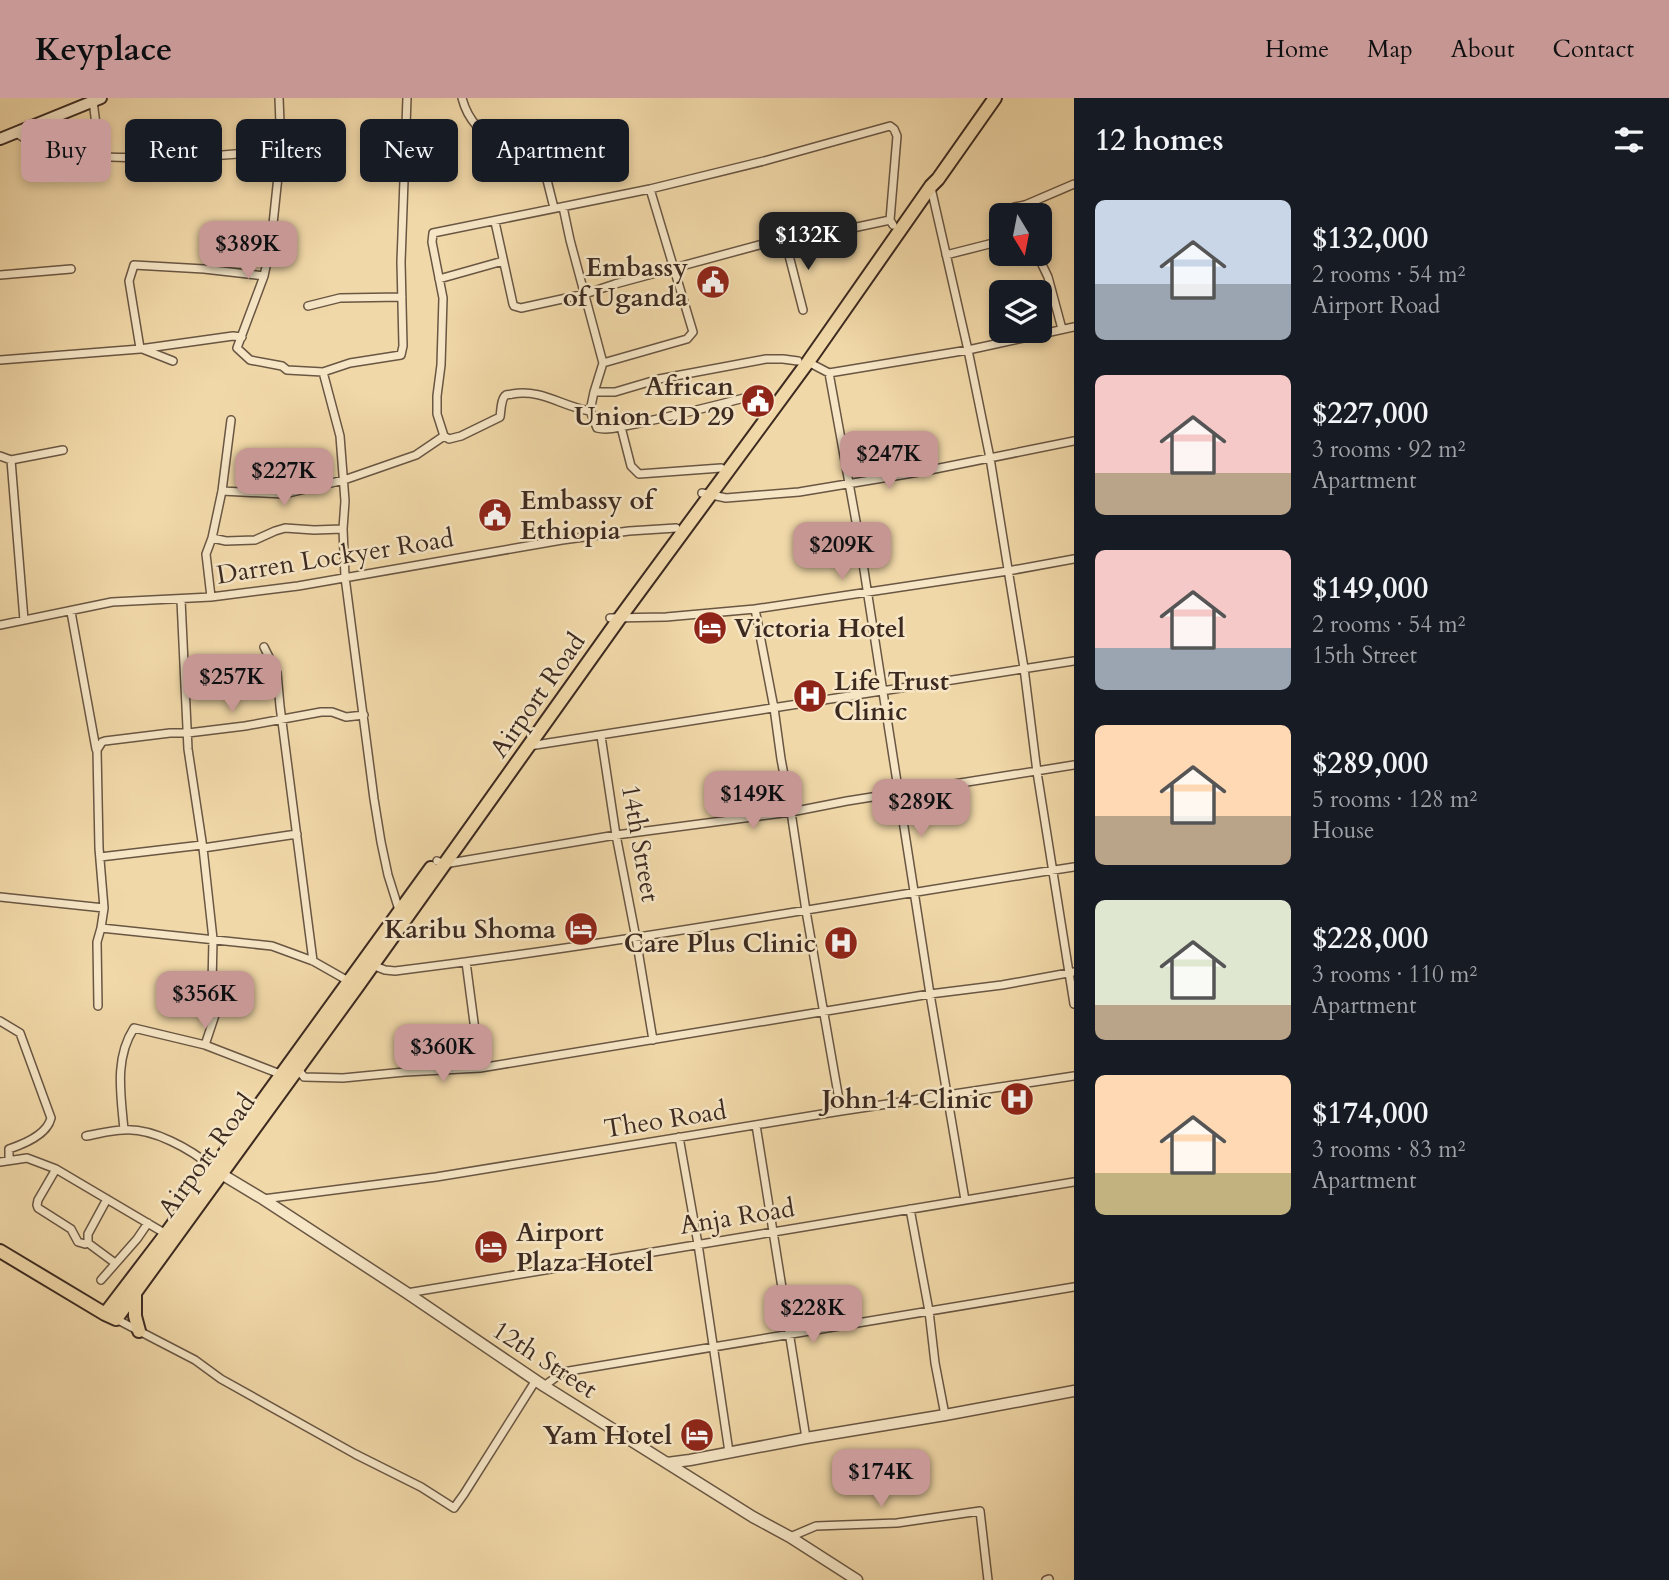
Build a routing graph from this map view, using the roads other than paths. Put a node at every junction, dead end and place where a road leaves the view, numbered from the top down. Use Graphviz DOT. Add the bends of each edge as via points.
graph roads {
  1 [pos="279,98"];
  2 [pos="407,98"];
  3 [pos="462,98"];
  4 [pos="986,98"];
  5 [pos="995,98"];
  6 [pos="97,100"];
  7 [pos="98,119"];
  8 [pos="280,119"];
  9 [pos="15,132"];
  10 [pos="21,136"];
  11 [pos="0,139"];
  12 [pos="236,155"];
  13 [pos="111,157"];
  14 [pos="277,182"];
  15 [pos="1074,184"];
  16 [pos="931,186"];
  17 [pos="650,189"];
  18 [pos="1031,203"];
  19 [pos="553,204"];
  20 [pos="563,207"];
  21 [pos="495,222"];
  22 [pos="892,223"];
  23 [pos="785,240"];
  24 [pos="989,244"];
  25 [pos="946,255"];
  26 [pos="503,261"];
  27 [pos="1043,266"];
  28 [pos="71,269"];
  29 [pos="674,269"];
  30 [pos="0,275"];
  31 [pos="264,276"];
  32 [pos="439,279"];
  33 [pos="584,294"];
  34 [pos="402,297"];
  35 [pos="308,306"];
  36 [pos="803,310"];
  37 [pos="1074,327"];
  38 [pos="1062,330"];
  39 [pos="242,337"];
  40 [pos="968,350"];
  41 [pos="0,359"];
  42 [pos="173,360"];
  43 [pos="803,361"];
  44 [pos="603,363"];
  45 [pos="323,372"];
  46 [pos="829,373"];
  47 [pos="594,392"];
  48 [pos="766,406"];
  49 [pos="590,411"];
  50 [pos="231,420"];
  51 [pos="621,427"];
  52 [pos="444,436"];
  53 [pos="1074,441"];
  54 [pos="63,450"];
  55 [pos="0,456"];
  56 [pos="989,458"];
  57 [pos="10,460"];
  58 [pos="721,468"];
  59 [pos="344,481"];
  60 [pos="850,484"];
  61 [pos="222,491"];
  62 [pos="706,494"];
  63 [pos="342,528"];
  64 [pos="676,528"];
  65 [pos="212,538"];
  66 [pos="1074,559"];
  67 [pos="1008,571"];
  68 [pos="345,577"];
  69 [pos="868,593"];
  70 [pos="211,597"];
  71 [pos="181,600"];
  72 [pos="755,609"];
  73 [pos="71,612"];
  74 [pos="614,619"];
  75 [pos="24,620"];
  76 [pos="0,625"];
  77 [pos="264,647"];
  78 [pos="1074,661"];
  79 [pos="1024,668"];
  80 [pos="883,690"];
  81 [pos="774,708"];
  82 [pos="364,715"];
  83 [pos="282,719"];
  84 [pos="188,733"];
  85 [pos="601,736"];
  86 [pos="529,746"];
  87 [pos="97,750"];
  88 [pos="1074,765"];
  89 [pos="1037,772"];
  90 [pos="900,792"];
  91 [pos="791,812"];
  92 [pos="296,834"];
  93 [pos="616,835"];
  94 [pos="202,846"];
  95 [pos="100,857"];
  96 [pos="440,863"];
  97 [pos="1074,867"];
  98 [pos="1053,870"];
  99 [pos="915,892"];
  100 [pos="0,897"];
  101 [pos="104,908"];
  102 [pos="399,910"];
  103 [pos="806,911"];
  104 [pos="101,928"];
  105 [pos="636,938"];
  106 [pos="213,939"];
  107 [pos="313,961"];
  108 [pos="466,962"];
  109 [pos="372,965"];
  110 [pos="1072,972"];
  111 [pos="350,982"];
  112 [pos="930,994"];
  113 [pos="1074,1004"];
  114 [pos="98,1006"];
  115 [pos="824,1012"];
  116 [pos="0,1021"];
  117 [pos="653,1040"];
  118 [pos="205,1045"];
  119 [pos="297,1068"];
  120 [pos="480,1068"];
  121 [pos="280,1074"];
  122 [pos="1074,1076"];
  123 [pos="948,1094"];
  124 [pos="841,1111"];
  125 [pos="756,1125"];
  126 [pos="124,1130"];
  127 [pos="86,1136"];
  128 [pos="679,1137"];
  129 [pos="9,1160"];
  130 [pos="0,1162"];
  131 [pos="56,1169"];
  132 [pos="216,1171"];
  133 [pos="1074,1182"];
  134 [pos="107,1199"];
  135 [pos="263,1199"];
  136 [pos="965,1200"];
  137 [pos="911,1209"];
  138 [pos="148,1223"];
  139 [pos="773,1232"];
  140 [pos="166,1234"];
  141 [pos="88,1243"];
  142 [pos="698,1244"];
  143 [pos="0,1251"];
  144 [pos="115,1263"];
  145 [pos="101,1280"];
  146 [pos="1074,1287"];
  147 [pos="135,1292"];
  148 [pos="407,1293"];
  149 [pos="121,1294"];
  150 [pos="84,1301"];
  151 [pos="929,1311"];
  152 [pos="111,1317"];
  153 [pos="139,1331"];
  154 [pos="790,1334"];
  155 [pos="713,1347"];
  156 [pos="540,1383"];
  157 [pos="1074,1391"];
  158 [pos="946,1415"];
  159 [pos="806,1438"];
  160 [pos="729,1452"];
  161 [pos="667,1463"];
  162 [pos="790,1537"];
  163 [pos="858,1580"];
  164 [pos="988,1580"];
  1 -- 8 [label="street"];
  2 -- 34 [label="street"];
  3 -- 19 [label="street" via="473,121 492,139 534,142"];
  4 -- 22 [label="main road, Airport Road"];
  5 -- 16 [label="main road, Airport Road"];
  6 -- 7 [label="street"];
  6 -- 9 [label="main road"];
  9 -- 10 [label="street"];
  9 -- 11 [label="main road"];
  12 -- 13 [label="street"];
  14 -- 31 [label="street"];
  15 -- 18 [label="street"];
  16 -- 25 [label="street"];
  16 -- 43 [label="main road, Airport Road"];
  17 -- 20 [label="street"];
  17 -- 22 [label="street" via="890,126 897,136"];
  17 -- 29 [label="street"];
  20 -- 21 [label="street"];
  20 -- 33 [label="street"];
  21 -- 26 [label="street"];
  21 -- 32 [label="street" via="433,233"];
  22 -- 23 [label="street"];
  22 -- 43 [label="main road, Airport Road"];
  23 -- 29 [label="street"];
  23 -- 36 [label="street"];
  24 -- 25 [label="street"];
  25 -- 40 [label="street"];
  26 -- 32 [label="street"];
  26 -- 33 [label="street" via="517,307"];
  27 -- 38 [label="street"];
  28 -- 30 [label="street"];
  29 -- 33 [label="street"];
  29 -- 44 [label="street" via="691,335"];
  31 -- 39 [label="street"];
  31 -- 42 [label="street" via="134,265 129,281 140,348"];
  32 -- 52 [label="street" via="443,298 437,409"];
  33 -- 44 [label="street"];
  34 -- 35 [label="street" via="340,298"];
  34 -- 45 [label="street" via="401,355"];
  37 -- 38 [label="street"];
  38 -- 40 [label="street"];
  39 -- 41 [label="street"];
  39 -- 45 [label="street" via="237,348 250,360 288,370"];
  40 -- 46 [label="street"];
  40 -- 56 [label="street"];
  43 -- 46 [label="street"];
  43 -- 47 [label="street" via="766,359 615,392"];
  43 -- 48 [label="main road, Airport Road"];
  43 -- 62 [label="main road, Airport Road"];
  44 -- 47 [label="street"];
  45 -- 59 [label="street" via="340,436"];
  46 -- 60 [label="street"];
  47 -- 49 [label="street"];
  48 -- 51 [label="street" via="748,397"];
  48 -- 58 [label="main road, Airport Road"];
  49 -- 51 [label="street" via="597,428"];
  49 -- 52 [label="street" via="540,394 506,395 500,417 461,436"];
  50 -- 61 [label="street"];
  51 -- 58 [label="street" via="632,466 639,474"];
  52 -- 59 [label="street" via="416,455"];
  53 -- 56 [label="street"];
  54 -- 57 [label="street"];
  55 -- 57 [label="street"];
  56 -- 60 [label="street"];
  56 -- 67 [label="street"];
  57 -- 75 [label="street"];
  58 -- 62 [label="main road, Airport Road"];
  59 -- 61 [label="street" via="285,494"];
  59 -- 63 [label="street"];
  60 -- 62 [label="street" via="734,497"];
  60 -- 69 [label="street"];
  61 -- 65 [label="street"];
  62 -- 64 [label="main road, Airport Road"];
  62 -- 74 [label="main road, Airport Road"];
  63 -- 65 [label="street" via="285,528 256,541"];
  63 -- 68 [label="street"];
  64 -- 68 [label="street, Darren Lockyer Road" via="562,540"];
  64 -- 74 [label="main road, Airport Road"];
  65 -- 70 [label="street" via="206,554"];
  66 -- 67 [label="street"];
  67 -- 69 [label="street"];
  67 -- 79 [label="street"];
  68 -- 70 [label="street, Darren Lockyer Road"];
  68 -- 82 [label="street"];
  69 -- 72 [label="street"];
  69 -- 80 [label="street"];
  70 -- 71 [label="street, Darren Lockyer Road"];
  71 -- 75 [label="street, Darren Lockyer Road" via="112,602"];
  71 -- 84 [label="street"];
  72 -- 74 [label="street"];
  72 -- 81 [label="street"];
  73 -- 87 [label="street"];
  74 -- 86 [label="main road, Airport Road"];
  74 -- 96 [label="main road, Airport Road"];
  75 -- 76 [label="street, Darren Lockyer Road"];
  77 -- 83 [label="street" via="277,673"];
  78 -- 79 [label="street"];
  79 -- 80 [label="street"];
  79 -- 89 [label="street"];
  80 -- 81 [label="street"];
  80 -- 90 [label="street"];
  81 -- 85 [label="street"];
  81 -- 91 [label="street"];
  82 -- 83 [label="street" via="321,712"];
  82 -- 102 [label="street" via="381,842"];
  83 -- 84 [label="street"];
  83 -- 92 [label="street"];
  84 -- 87 [label="street" via="102,742"];
  84 -- 94 [label="street"];
  85 -- 86 [label="street"];
  85 -- 93 [label="street, 14th Street"];
  86 -- 96 [label="main road, Airport Road"];
  87 -- 95 [label="street"];
  88 -- 89 [label="street"];
  89 -- 90 [label="street"];
  89 -- 98 [label="street"];
  90 -- 91 [label="street"];
  90 -- 99 [label="street"];
  91 -- 93 [label="street"];
  91 -- 103 [label="street"];
  92 -- 94 [label="street"];
  92 -- 107 [label="street"];
  93 -- 96 [label="street"];
  93 -- 105 [label="street, 14th Street"];
  94 -- 95 [label="street"];
  94 -- 106 [label="street"];
  95 -- 101 [label="street"];
  96 -- 102 [label="main road, Airport Road"];
  96 -- 109 [label="main road, Airport Road"];
  97 -- 98 [label="street"];
  98 -- 99 [label="street"];
  98 -- 110 [label="street"];
  99 -- 103 [label="street"];
  99 -- 112 [label="street"];
  100 -- 101 [label="street"];
  101 -- 104 [label="street"];
  102 -- 111 [label="main road, Airport Road"];
  103 -- 105 [label="street"];
  103 -- 115 [label="street"];
  104 -- 106 [label="street"];
  104 -- 114 [label="street"];
  105 -- 108 [label="street"];
  105 -- 117 [label="street, 14th Street"];
  106 -- 107 [label="street" via="272,946"];
  106 -- 118 [label="street" via="216,1012"];
  107 -- 111 [label="street"];
  108 -- 109 [label="street" via="396,971"];
  108 -- 120 [label="street"];
  109 -- 119 [label="main road, Airport Road"];
  110 -- 112 [label="street"];
  110 -- 113 [label="street"];
  111 -- 121 [label="main road, Airport Road"];
  112 -- 115 [label="street"];
  112 -- 123 [label="street"];
  115 -- 117 [label="street"];
  115 -- 124 [label="street"];
  116 -- 129 [label="street" via="20,1033 51,1118 37,1136 9,1149"];
  117 -- 120 [label="street"];
  118 -- 121 [label="street"];
  118 -- 126 [label="street" via="132,1030 121,1060"];
  119 -- 120 [label="street" via="304,1077 343,1078"];
  119 -- 132 [label="main road, Airport Road"];
  121 -- 132 [label="main road, Airport Road"];
  122 -- 123 [label="street, Theo Road"];
  123 -- 124 [label="street, Theo Road"];
  123 -- 136 [label="street"];
  124 -- 125 [label="street, Theo Road"];
  125 -- 128 [label="street, Theo Road"];
  125 -- 139 [label="street"];
  126 -- 127 [label="street"];
  126 -- 132 [label="street" via="147,1131 195,1154"];
  128 -- 135 [label="street, Theo Road" via="436,1177"];
  128 -- 142 [label="street"];
  129 -- 130 [label="street"];
  129 -- 131 [label="street" via="27,1158"];
  131 -- 134 [label="street"];
  131 -- 141 [label="street" via="38,1208 71,1229 78,1242"];
  132 -- 135 [label="street, 12th Street"];
  132 -- 140 [label="main road, Airport Road"];
  132 -- 147 [label="main road, Airport Road"];
  133 -- 136 [label="street, Anja Road"];
  134 -- 138 [label="street"];
  134 -- 141 [label="street" via="88,1234"];
  135 -- 148 [label="street, 12th Street"];
  136 -- 137 [label="street, Anja Road"];
  137 -- 139 [label="street, Anja Road"];
  137 -- 151 [label="street"];
  138 -- 140 [label="street"];
  138 -- 144 [label="street"];
  139 -- 142 [label="street, Anja Road"];
  139 -- 154 [label="street"];
  140 -- 149 [label="main road, Airport Road"];
  141 -- 144 [label="street"];
  142 -- 148 [label="street, Anja Road"];
  142 -- 155 [label="street"];
  143 -- 150 [label="main road"];
  144 -- 145 [label="street"];
  146 -- 151 [label="street"];
  147 -- 152 [label="main road, Airport Road"];
  147 -- 153 [label="main road"];
  148 -- 156 [label="street, 12th Street"];
  149 -- 150 [label="main road"];
  149 -- 152 [label="main road, Airport Road"];
  150 -- 152 [label="main road"];
  151 -- 154 [label="street"];
  151 -- 158 [label="street"];
  152 -- 153 [label="street"];
  153 -- 156 [label="street" via="454,1508"];
  154 -- 155 [label="street"];
  154 -- 159 [label="street"];
  155 -- 156 [label="street" via="563,1372"];
  155 -- 160 [label="street"];
  156 -- 161 [label="street, 12th Street"];
  157 -- 158 [label="street"];
  158 -- 159 [label="street"];
  159 -- 160 [label="street"];
  160 -- 161 [label="street"];
  161 -- 162 [label="street, 12th Street"];
  162 -- 163 [label="street, 12th Street"];
  162 -- 164 [label="street" via="816,1526 897,1523 980,1511"];
}
